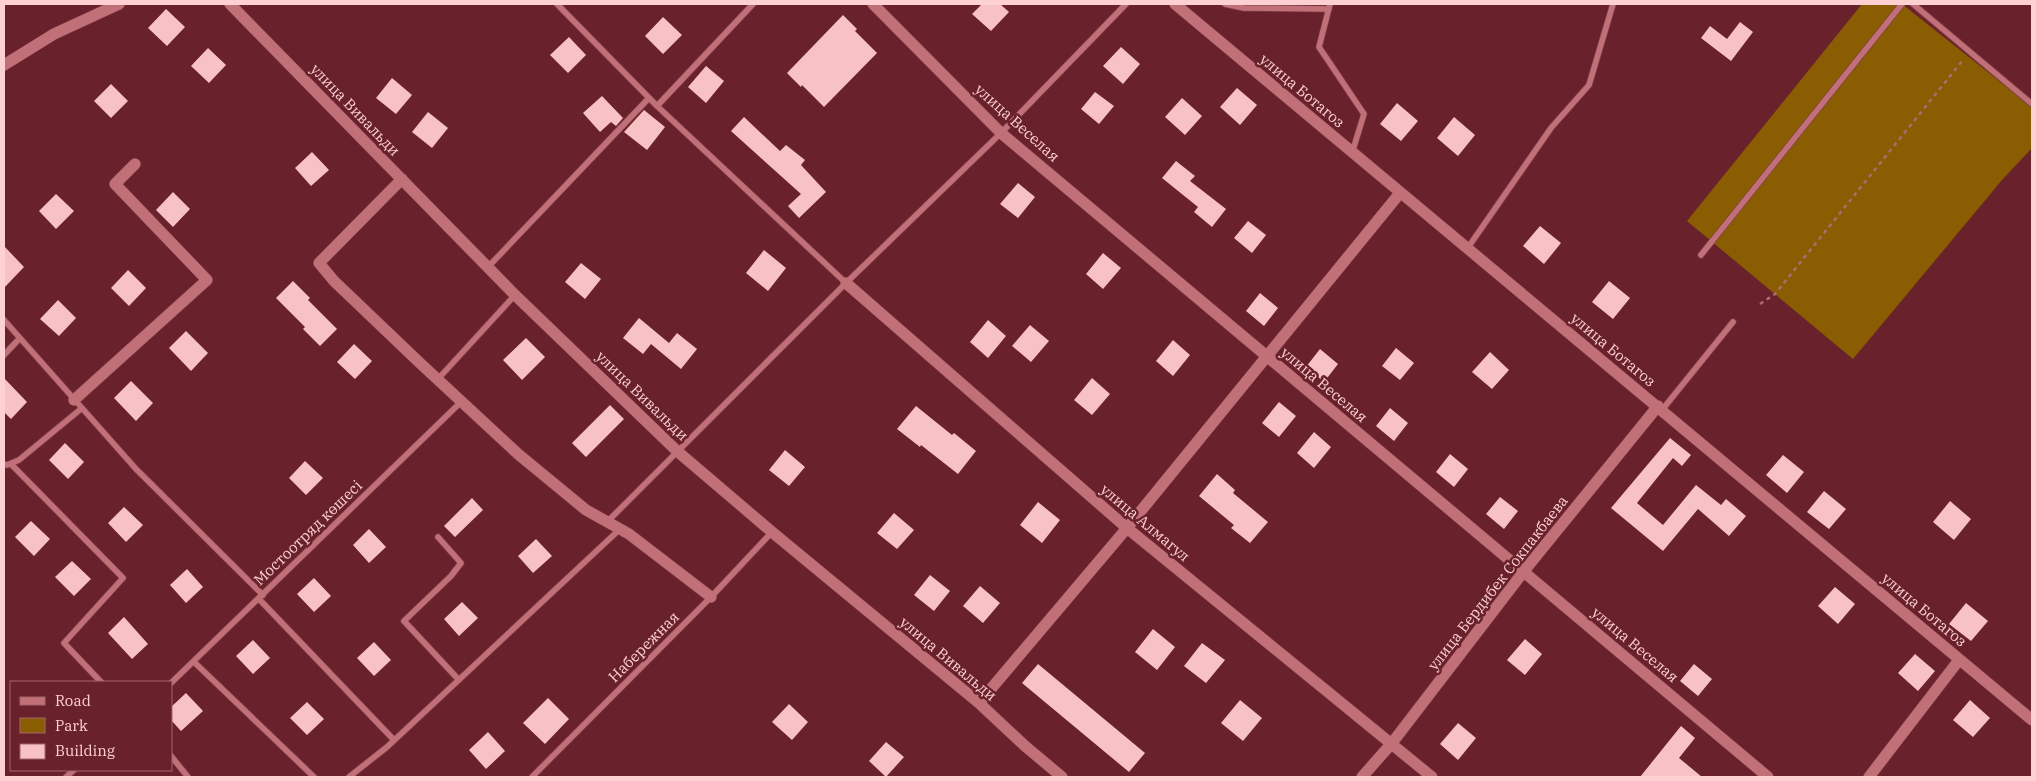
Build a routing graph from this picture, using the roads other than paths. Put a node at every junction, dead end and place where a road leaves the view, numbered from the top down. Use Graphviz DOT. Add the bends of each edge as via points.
graph roads {
  1 [pos="119,4"];
  2 [pos="230,4"];
  3 [pos="557,4"];
  4 [pos="753,4"];
  5 [pos="873,4"];
  6 [pos="1126,4"];
  7 [pos="1175,4"];
  8 [pos="1225,4"];
  9 [pos="1613,4"];
  10 [pos="1902,4"];
  11 [pos="1913,4"];
  12 [pos="1329,6"];
  13 [pos="4,65"];
  14 [pos="649,98"];
  15 [pos="2032,104"];
  16 [pos="657,106"];
  17 [pos="1001,133"];
  18 [pos="1352,153"];
  19 [pos="135,164"];
  20 [pos="402,179"];
  21 [pos="1400,193"];
  22 [pos="1468,249"];
  23 [pos="1701,255"];
  24 [pos="488,267"];
  25 [pos="846,283"];
  26 [pos="515,295"];
  27 [pos="4,320"];
  28 [pos="1733,322"];
  29 [pos="19,339"];
  30 [pos="4,355"];
  31 [pos="1267,357"];
  32 [pos="438,379"];
  33 [pos="462,402"];
  34 [pos="78,404"];
  35 [pos="1660,408"];
  36 [pos="677,451"];
  37 [pos="4,464"];
  38 [pos="11,464"];
  39 [pos="607,522"];
  40 [pos="1127,528"];
  41 [pos="620,529"];
  42 [pos="772,532"];
  43 [pos="438,537"];
  44 [pos="1524,571"];
  45 [pos="261,597"];
  46 [pos="711,597"];
  47 [pos="1959,660"];
  48 [pos="194,662"];
  49 [pos="459,680"];
  50 [pos="100,681"];
  51 [pos="172,682"];
  52 [pos="979,703"];
  53 [pos="2032,720"];
  54 [pos="394,740"];
  55 [pos="1392,743"];
  56 [pos="172,757"];
  57 [pos="188,777"];
  58 [pos="314,777"];
  59 [pos="349,777"];
  60 [pos="532,777"];
  61 [pos="1062,777"];
  62 [pos="1362,777"];
  63 [pos="1432,777"];
  64 [pos="1768,777"];
  65 [pos="1869,777"];
  1 -- 13 [label="street" via="54,34"];
  2 -- 20 [label="street, улица Вивальди"];
  3 -- 14 [label="lane"];
  4 -- 16 [label="lane"];
  5 -- 17 [label="street, улица Веселая"];
  6 -- 17 [label="lane"];
  7 -- 18 [label="street, улица Ботагоз"];
  8 -- 12 [label="lane" via="1244,8"];
  9 -- 22 [label="lane" via="1589,85 1552,128"];
  10 -- 23 [label="lane"];
  11 -- 15 [label="lane"];
  12 -- 18 [label="lane" via="1319,47 1364,114"];
  14 -- 16 [label="lane"];
  14 -- 24 [label="lane"];
  16 -- 25 [label="lane"];
  17 -- 25 [label="lane"];
  17 -- 31 [label="street, улица Веселая"];
  18 -- 21 [label="street, улица Ботагоз"];
  19 -- 34 [label="street" via="115,184 207,280"];
  20 -- 24 [label="street, улица Вивальди"];
  20 -- 32 [label="street" via="319,263"];
  21 -- 22 [label="street, улица Ботагоз"];
  21 -- 31 [label="street"];
  22 -- 35 [label="street, улица Ботагоз"];
  24 -- 26 [label="street, улица Вивальди"];
  25 -- 36 [label="lane"];
  25 -- 40 [label="street, улица Алмагул"];
  26 -- 32 [label="lane"];
  26 -- 36 [label="street, улица Вивальди"];
  27 -- 29 [label="lane"];
  28 -- 35 [label="lane"];
  29 -- 30 [label="lane"];
  29 -- 34 [label="lane"];
  31 -- 40 [label="street"];
  31 -- 44 [label="street, улица Веселая"];
  32 -- 33 [label="street"];
  33 -- 39 [label="street" via="518,454 586,510"];
  33 -- 45 [label="lane, Мостоотряд көшесі"];
  34 -- 38 [label="lane"];
  34 -- 45 [label="lane"];
  35 -- 44 [label="street, улица Бердибек Сокпакбаева"];
  35 -- 47 [label="street, улица Ботагоз"];
  36 -- 39 [label="lane"];
  36 -- 42 [label="street, улица Вивальди"];
  37 -- 38 [label="lane"];
  38 -- 50 [label="lane" via="123,578 64,643"];
  39 -- 41 [label="street"];
  40 -- 52 [label="street"];
  40 -- 55 [label="street, улица Алмагул"];
  41 -- 46 [label="street"];
  41 -- 49 [label="lane"];
  42 -- 46 [label="lane, Набережная"];
  42 -- 52 [label="street, улица Вивальди"];
  43 -- 49 [label="lane" via="461,563 404,621"];
  44 -- 55 [label="street, улица Бердибек Сокпакбаева"];
  44 -- 64 [label="street, улица Веселая"];
  45 -- 48 [label="lane, Мостоотряд көшесі"];
  45 -- 54 [label="lane"];
  46 -- 60 [label="lane, Набережная"];
  47 -- 53 [label="street, улица Ботагоз"];
  47 -- 65 [label="street"];
  48 -- 51 [label="lane, Мостоотряд көшесі"];
  48 -- 58 [label="lane"];
  49 -- 54 [label="lane"];
  52 -- 61 [label="street, улица Вивальди"];
  54 -- 59 [label="lane"];
  55 -- 62 [label="street, улица Бердибек Сокпакбаева"];
  55 -- 63 [label="street, улица Алмагул"];
  56 -- 57 [label="lane"];
}
